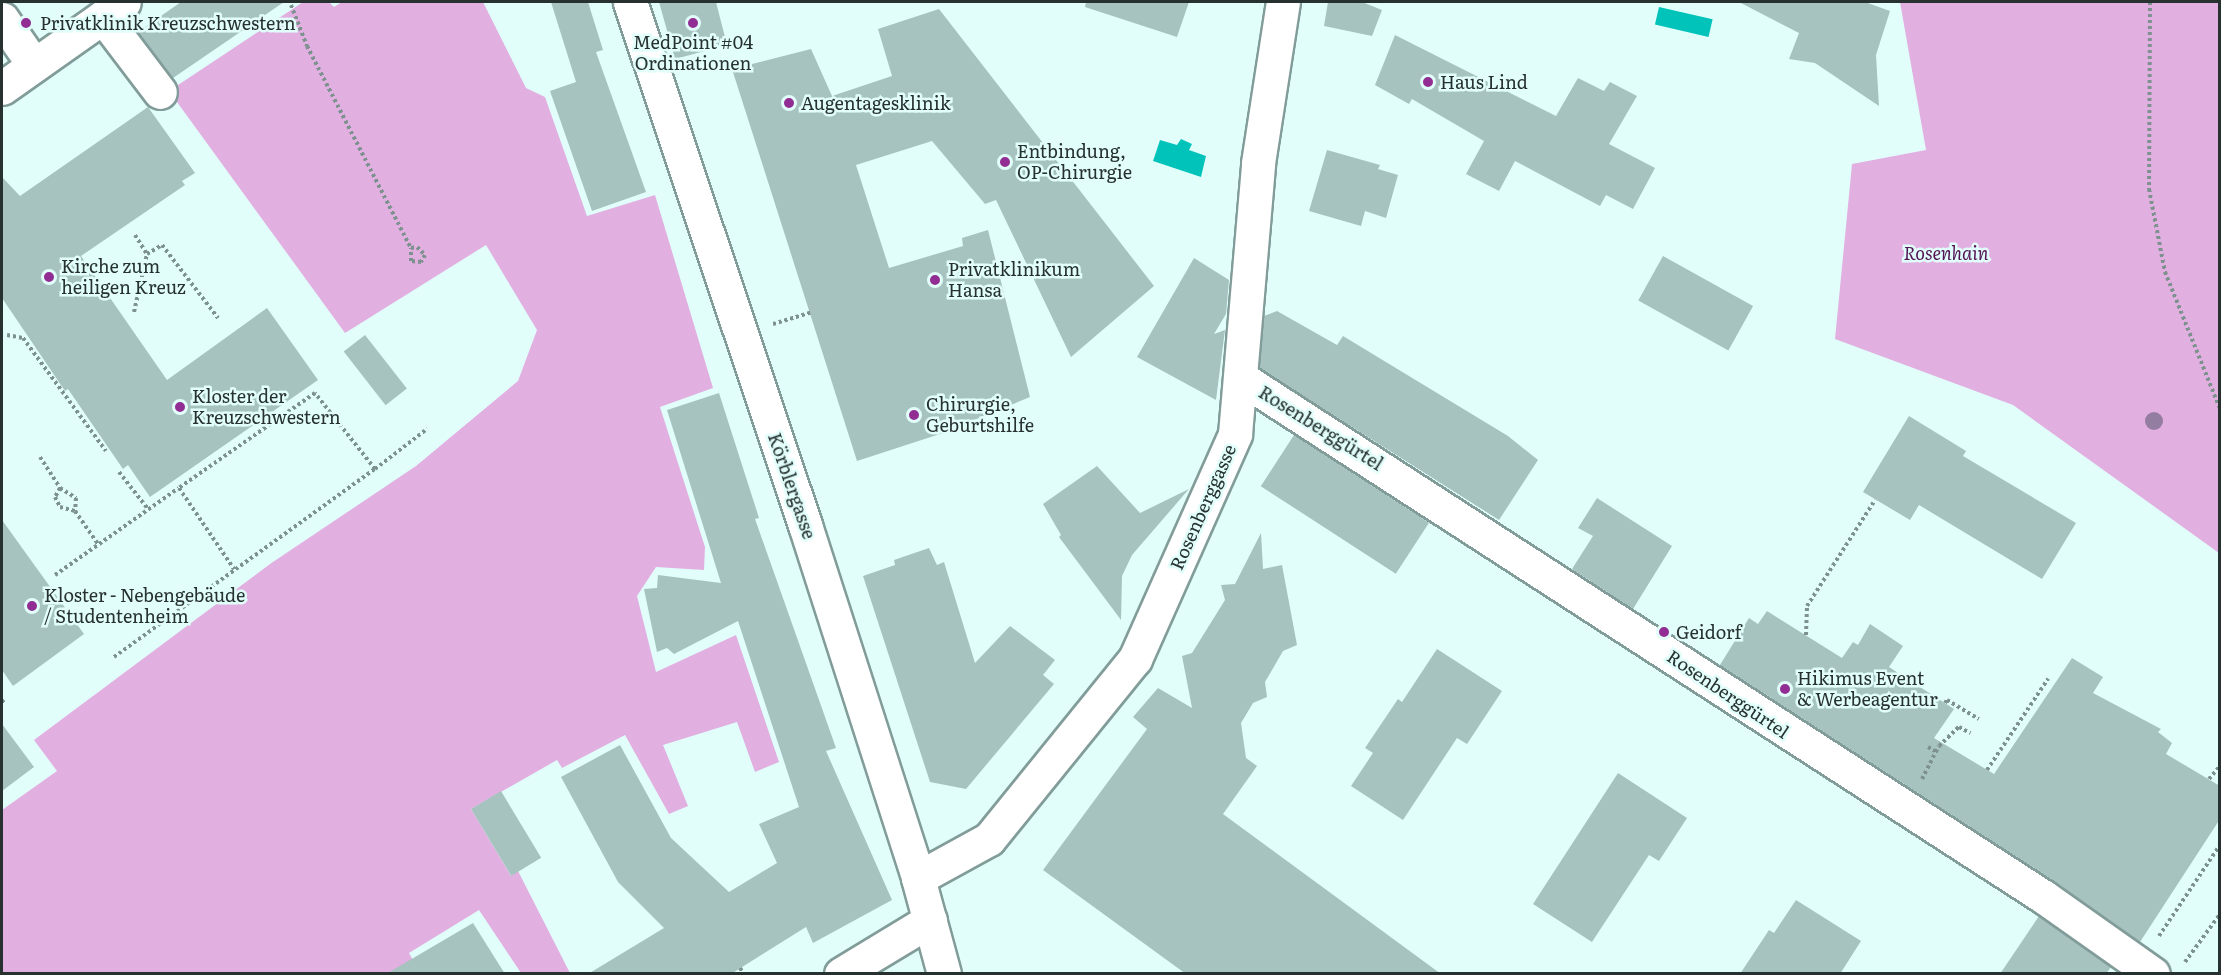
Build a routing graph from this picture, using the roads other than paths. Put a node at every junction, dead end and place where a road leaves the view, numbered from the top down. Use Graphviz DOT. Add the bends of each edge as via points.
graph roads {
  1 [pos="630,2"];
  2 [pos="1283,2"];
  3 [pos="114,9"];
  4 [pos="2,19"];
  5 [pos="34,65"];
  6 [pos="2,88"];
  7 [pos="160,92"];
  8 [pos="1241,378"];
  9 [pos="918,878"];
  10 [pos="930,920"];
  11 [pos="2158,968"];
  12 [pos="841,974"];
  13 [pos="944,974"];
  1 -- 9 [label="street, Körblergasse"];
  2 -- 8 [label="street, Rosenberggasse" via="1258,163"];
  3 -- 5 [label="street"];
  3 -- 7 [label="street"];
  4 -- 5 [label="street"];
  5 -- 6 [label="street"];
  8 -- 9 [label="street, Rosenberggasse" via="1235,434 1135,659 989,840"];
  8 -- 11 [label="street, Rosenberggürtel" via="1438,503 1778,729"];
  9 -- 10 [label="street, Körblergasse"];
  10 -- 12 [label="street"];
  10 -- 13 [label="street, Körblergasse"];
}
